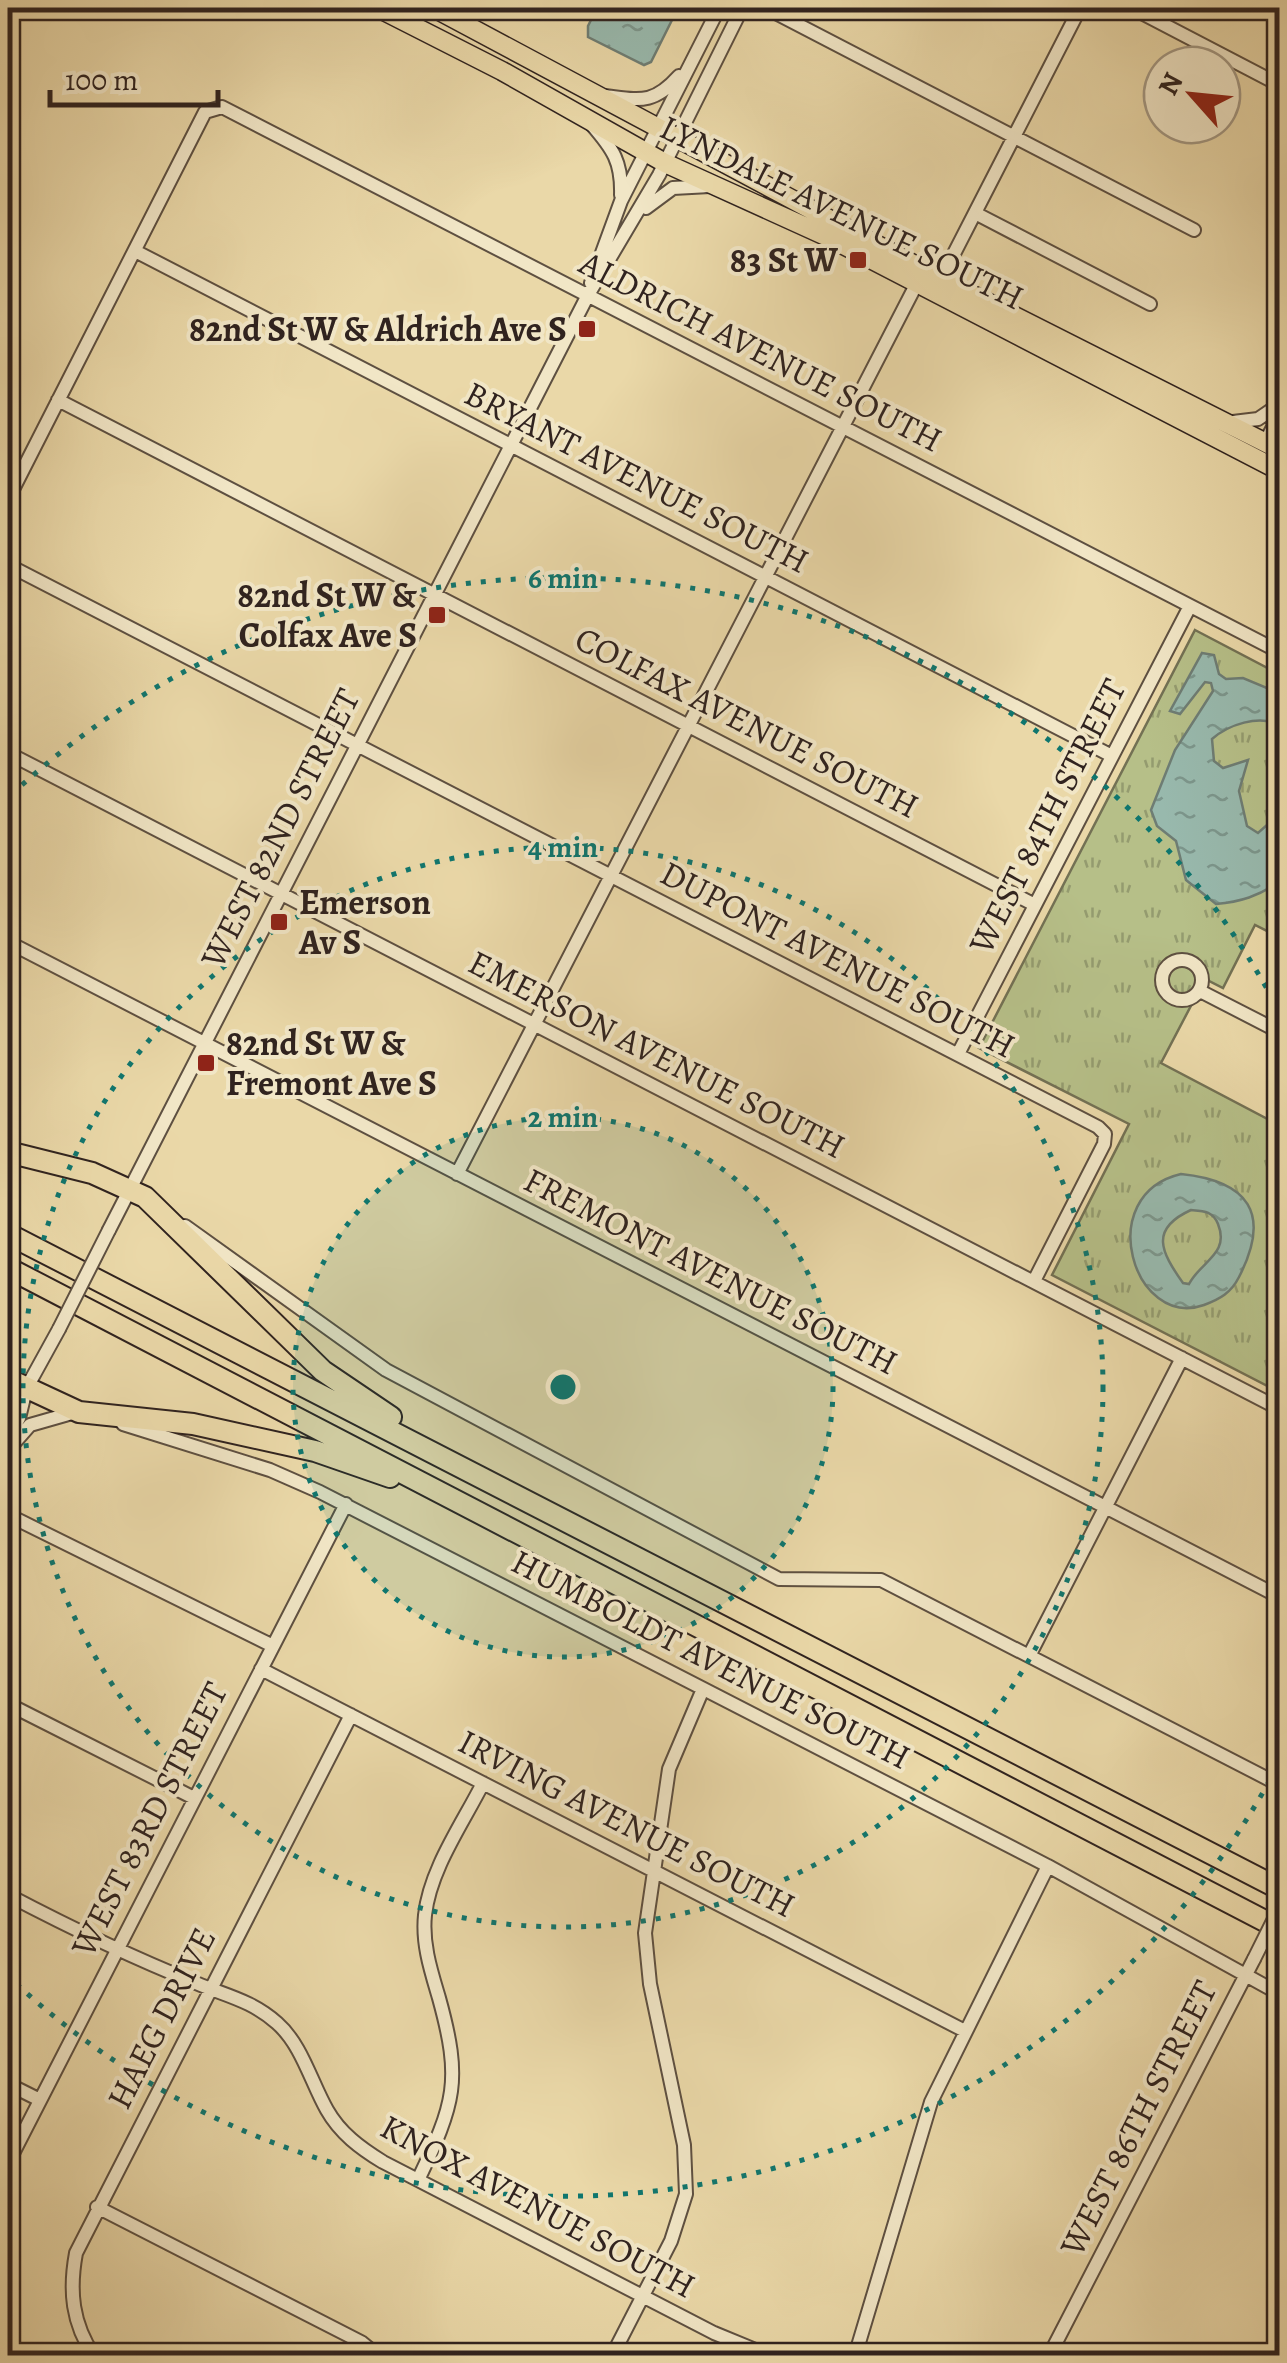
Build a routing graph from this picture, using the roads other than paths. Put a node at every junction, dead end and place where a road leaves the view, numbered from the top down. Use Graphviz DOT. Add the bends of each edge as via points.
graph roads {
  1 [pos="378,8"];
  2 [pos="434,8"];
  3 [pos="719,8"];
  4 [pos="742,8"];
  5 [pos="766,8"];
  6 [pos="1080,8"];
  7 [pos="1132,8"];
  8 [pos="694,60"];
  9 [pos="1270,80"];
  10 [pos="604,96"];
  11 [pos="590,123"];
  12 [pos="659,127"];
  13 [pos="1014,136"];
  14 [pos="679,137"];
  15 [pos="646,153"];
  16 [pos="666,163"];
  17 [pos="712,186"];
  18 [pos="621,202"];
  19 [pos="975,213"];
  20 [pos="637,216"];
  21 [pos="1194,230"];
  22 [pos="135,251"];
  23 [pos="941,280"];
  24 [pos="918,283"];
  25 [pos="588,295"];
  26 [pos="1150,304"];
  27 [pos="58,400"];
  28 [pos="1280,404"];
  29 [pos="1280,414"];
  30 [pos="1225,421"];
  31 [pos="843,427"];
  32 [pos="512,446"];
  33 [pos="1276,455"];
  34 [pos="8,499"];
  35 [pos="8,565"];
  36 [pos="766,577"];
  37 [pos="435,595"];
  38 [pos="1190,606"];
  39 [pos="1280,652"];
  40 [pos="688,726"];
  41 [pos="358,744"];
  42 [pos="8,754"];
  43 [pos="1112,756"];
  44 [pos="611,876"];
  45 [pos="281,894"];
  46 [pos="1035,904"];
  47 [pos="8,942"];
  48 [pos="1200,991"];
  49 [pos="534,1025"];
  50 [pos="1280,1032"];
  51 [pos="203,1044"];
  52 [pos="958,1054"];
  53 [pos="8,1152"];
  54 [pos="457,1174"];
  55 [pos="130,1190"];
  56 [pos="159,1208"];
  57 [pos="8,1226"];
  58 [pos="8,1234"];
  59 [pos="35,1248"];
  60 [pos="8,1268"];
  61 [pos="1034,1281"];
  62 [pos="1182,1358"];
  63 [pos="17,1384"];
  64 [pos="8,1406"];
  65 [pos="1280,1409"];
  66 [pos="88,1414"];
  67 [pos="8,1438"];
  68 [pos="8,1450"];
  69 [pos="436,1452"];
  70 [pos="346,1504"];
  71 [pos="472,1507"];
  72 [pos="1105,1507"];
  73 [pos="8,1515"];
  74 [pos="1280,1597"];
  75 [pos="272,1646"];
  76 [pos="1028,1656"];
  77 [pos="261,1669"];
  78 [pos="703,1689"];
  79 [pos="8,1704"];
  80 [pos="351,1715"];
  81 [pos="483,1783"];
  82 [pos="1280,1785"];
  83 [pos="194,1798"];
  84 [pos="1048,1866"];
  85 [pos="653,1870"];
  86 [pos="1280,1890"];
  87 [pos="8,1895"];
  88 [pos="1280,1907"];
  89 [pos="1280,1929"];
  90 [pos="116,1948"];
  91 [pos="1243,1978"];
  92 [pos="210,1987"];
  93 [pos="1280,1994"];
  94 [pos="965,2031"];
  95 [pos="8,2084"];
  96 [pos="40,2100"];
  97 [pos="8,2163"];
  98 [pos="418,2180"];
  99 [pos="97,2207"];
  100 [pos="643,2296"];
  101 [pos="94,2356"];
  102 [pos="378,2356"];
  103 [pos="612,2356"];
  104 [pos="770,2356"];
  105 [pos="855,2356"];
  106 [pos="1050,2356"];
  1 -- 11 [label="main road, LYNDALE AVENUE SOUTH"];
  2 -- 10 [label="main road, LYNDALE AVENUE SOUTH"];
  3 -- 8 [label="street, WEST 82ND STREET"];
  4 -- 14 [label="street, WEST 82ND STREET"];
  5 -- 13 [label="street"];
  6 -- 13 [label="street"];
  7 -- 9 [label="street"];
  8 -- 10 [label="street" via="657,98 640,103"];
  8 -- 12 [label="street, WEST 82ND STREET"];
  10 -- 12 [label="main road, LYNDALE AVENUE SOUTH"];
  11 -- 15 [label="main road, LYNDALE AVENUE SOUTH"];
  11 -- 18 [label="street" via="616,152"];
  12 -- 14 [label="main road, LYNDALE AVENUE SOUTH"];
  12 -- 15 [label="street, WEST 82ND STREET"];
  13 -- 19 [label="street"];
  13 -- 21 [label="street"];
  14 -- 16 [label="street, WEST 82ND STREET"];
  14 -- 23 [label="main road, LYNDALE AVENUE SOUTH"];
  15 -- 16 [label="main road, LYNDALE AVENUE SOUTH"];
  15 -- 18 [label="street, WEST 82ND STREET"];
  16 -- 17 [label="main road, LYNDALE AVENUE SOUTH"];
  16 -- 20 [label="street, WEST 82ND STREET"];
  17 -- 20 [label="street" via="673,188"];
  17 -- 24 [label="main road, LYNDALE AVENUE SOUTH"];
  18 -- 25 [label="street, WEST 82ND STREET"];
  19 -- 23 [label="street"];
  19 -- 26 [label="street"];
  20 -- 25 [label="street, WEST 82ND STREET"];
  22 -- 25 [label="street, ALDRICH AVENUE SOUTH" via="214,107"];
  22 -- 27 [label="street"];
  22 -- 32 [label="street, BRYANT AVENUE SOUTH"];
  23 -- 30 [label="main road, LYNDALE AVENUE SOUTH"];
  24 -- 31 [label="street"];
  24 -- 33 [label="main road, LYNDALE AVENUE SOUTH"];
  25 -- 31 [label="street, ALDRICH AVENUE SOUTH"];
  25 -- 32 [label="street, WEST 82ND STREET"];
  27 -- 34 [label="street"];
  27 -- 37 [label="street, COLFAX AVENUE SOUTH"];
  28 -- 30 [label="street" via="1248,422"];
  29 -- 33 [label="street" via="1270,433"];
  30 -- 33 [label="main road, LYNDALE AVENUE SOUTH"];
  31 -- 36 [label="street"];
  31 -- 38 [label="street, ALDRICH AVENUE SOUTH"];
  32 -- 36 [label="street, BRYANT AVENUE SOUTH"];
  32 -- 37 [label="street, WEST 82ND STREET"];
  35 -- 41 [label="street, DUPONT AVENUE SOUTH"];
  36 -- 40 [label="street"];
  36 -- 43 [label="street, BRYANT AVENUE SOUTH"];
  37 -- 40 [label="street, COLFAX AVENUE SOUTH"];
  37 -- 41 [label="street, WEST 82ND STREET"];
  38 -- 39 [label="street, ALDRICH AVENUE SOUTH"];
  38 -- 43 [label="street, WEST 84TH STREET"];
  40 -- 44 [label="street"];
  40 -- 46 [label="street, COLFAX AVENUE SOUTH"];
  41 -- 44 [label="street, DUPONT AVENUE SOUTH"];
  41 -- 45 [label="street, WEST 82ND STREET"];
  42 -- 45 [label="street, EMERSON AVENUE SOUTH"];
  43 -- 46 [label="street, WEST 84TH STREET"];
  44 -- 49 [label="street"];
  44 -- 52 [label="street, DUPONT AVENUE SOUTH"];
  45 -- 49 [label="street, EMERSON AVENUE SOUTH"];
  45 -- 51 [label="street, WEST 82ND STREET"];
  46 -- 52 [label="street, WEST 84TH STREET"];
  47 -- 51 [label="street, FREMONT AVENUE SOUTH"];
  48 -- 50 [label="street"];
  49 -- 54 [label="street"];
  49 -- 61 [label="street, EMERSON AVENUE SOUTH"];
  51 -- 54 [label="street, FREMONT AVENUE SOUTH"];
  51 -- 55 [label="street, WEST 82ND STREET"];
  52 -- 61 [label="street, DUPONT AVENUE SOUTH" via="1106,1134"];
  53 -- 55 [label="highway"];
  54 -- 72 [label="street, FREMONT AVENUE SOUTH"];
  55 -- 56 [label="highway"];
  55 -- 63 [label="street, WEST 82ND STREET, bridge" via="59,1329"];
  56 -- 69 [label="highway" via="323,1371"];
  56 -- 76 [label="street" via="386,1370 779,1579 881,1580"];
  57 -- 59 [label="highway"];
  58 -- 59 [label="highway"];
  59 -- 69 [label="highway"];
  60 -- 71 [label="highway"];
  61 -- 62 [label="street, EMERSON AVENUE SOUTH"];
  62 -- 65 [label="street, EMERSON AVENUE SOUTH"];
  62 -- 72 [label="street"];
  63 -- 64 [label="street, WEST 82ND STREET"];
  63 -- 66 [label="highway"];
  63 -- 67 [label="street, WEST 82ND STREET" via="19,1418"];
  66 -- 68 [label="street" via="60,1413 33,1424"];
  66 -- 70 [label="street, HUMBOLDT AVENUE SOUTH" via="270,1470"];
  66 -- 71 [label="highway" via="193,1424 282,1442"];
  69 -- 86 [label="highway"];
  70 -- 75 [label="street, WEST 83RD STREET"];
  70 -- 78 [label="street, HUMBOLDT AVENUE SOUTH"];
  71 -- 89 [label="highway"];
  72 -- 74 [label="street, FREMONT AVENUE SOUTH"];
  72 -- 76 [label="street"];
  73 -- 75 [label="street"];
  75 -- 77 [label="street, WEST 83RD STREET"];
  76 -- 82 [label="street"];
  77 -- 80 [label="street, IRVING AVENUE SOUTH"];
  77 -- 83 [label="street, WEST 83RD STREET"];
  78 -- 84 [label="street, HUMBOLDT AVENUE SOUTH"];
  78 -- 85 [label="street" via="669,1769"];
  79 -- 83 [label="street"];
  80 -- 81 [label="street, IRVING AVENUE SOUTH"];
  80 -- 92 [label="street, HAEG DRIVE"];
  81 -- 85 [label="street, IRVING AVENUE SOUTH"];
  81 -- 98 [label="street" via="435,1879 425,1914 429,1963 455,2064 449,2112"];
  83 -- 90 [label="street, WEST 83RD STREET"];
  84 -- 91 [label="street, HUMBOLDT AVENUE SOUTH"];
  84 -- 94 [label="street"];
  85 -- 94 [label="street, IRVING AVENUE SOUTH"];
  85 -- 100 [label="street" via="646,1959 686,2182 680,2218"];
  87 -- 90 [label="street, KNOX AVENUE SOUTH"];
  88 -- 91 [label="street, WEST 86TH STREET, bridge"];
  90 -- 92 [label="street, KNOX AVENUE SOUTH"];
  90 -- 96 [label="street, WEST 83RD STREET"];
  91 -- 93 [label="street, HUMBOLDT AVENUE SOUTH"];
  91 -- 106 [label="street, WEST 86TH STREET"];
  92 -- 98 [label="street, KNOX AVENUE SOUTH" via="280,2025 343,2132"];
  92 -- 99 [label="street, HAEG DRIVE"];
  94 -- 105 [label="street" via="931,2102"];
  95 -- 96 [label="street"];
  96 -- 97 [label="street, WEST 83RD STREET"];
  98 -- 100 [label="street, KNOX AVENUE SOUTH"];
  99 -- 101 [label="street, HAEG DRIVE" via="72,2276 76,2323"];
  99 -- 102 [label="street"];
  100 -- 103 [label="street"];
  100 -- 104 [label="street, KNOX AVENUE SOUTH"];
}
